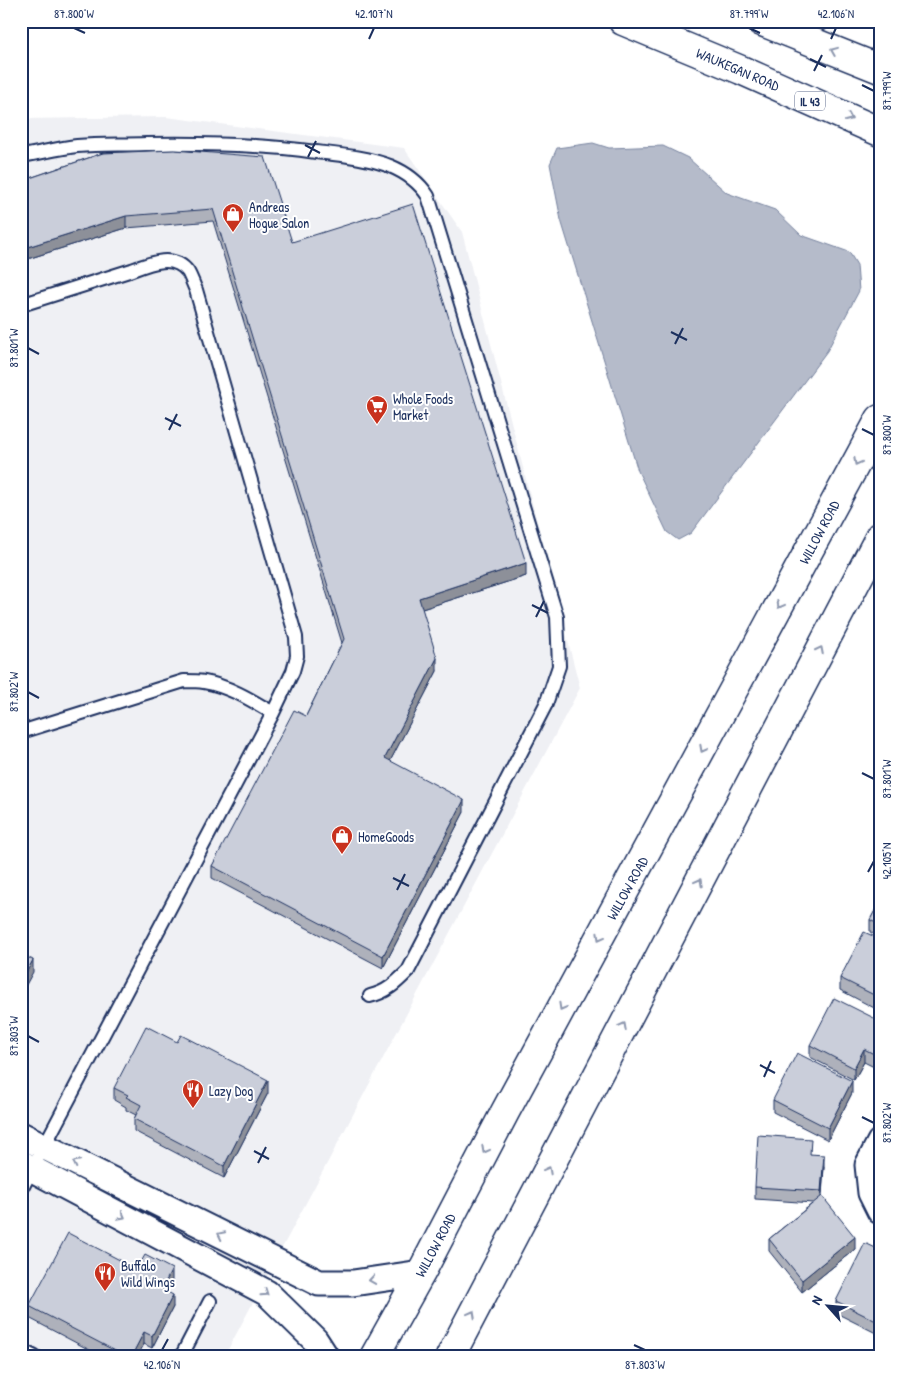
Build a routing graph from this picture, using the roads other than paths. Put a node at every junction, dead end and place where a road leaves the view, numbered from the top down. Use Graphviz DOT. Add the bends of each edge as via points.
graph roads {
  1 [pos="623,21"];
  2 [pos="760,21"];
  3 [pos="880,69"];
  4 [pos="880,132"];
  5 [pos="21,156"];
  6 [pos="21,305"];
  7 [pos="880,420"];
  8 [pos="880,536"];
  9 [pos="273,713"];
  10 [pos="21,732"];
  11 [pos="370,996"];
  12 [pos="21,1135"];
  13 [pos="880,1142"];
  14 [pos="44,1147"];
  15 [pos="25,1174"];
  16 [pos="880,1211"];
  17 [pos="421,1273"];
  18 [pos="210,1301"];
  19 [pos="21,1350"];
  20 [pos="35,1357"];
  21 [pos="181,1357"];
  22 [pos="326,1357"];
  23 [pos="374,1357"];
  24 [pos="450,1357"];
  1 -- 4 [label="main road, WAUKEGAN ROAD / IL 43, one-way"];
  3 -- 2 [label="main road, one-way"];
  5 -- 11 [label="lane" via="76,146 140,144 205,143 296,149 386,165 420,184 428,196 558,617 559,666 546,704 408,971 395,985"];
  6 -- 9 [label="lane" via="149,263 171,261 189,273 296,637 298,656"];
  7 -- 17 [label="main road, WILLOW ROAD, one-way"];
  24 -- 8 [label="main road, one-way"];
  9 -- 10 [label="lane" via="247,697 223,688 204,682 184,681"];
  9 -- 14 [label="lane"];
  12 -- 14 [label="street"];
  13 -- 16 [label="street" via="868,1165 871,1193"];
  14 -- 15 [label="lane"];
  17 -- 14 [label="street, one-way" via="353,1283 319,1283"];
  15 -- 22 [label="street, one-way" via="267,1293 315,1340"];
  17 -- 23 [label="main road, WILLOW ROAD"];
  18 -- 21 [label="lane"];
  19 -- 20 [label="lane"];
}
